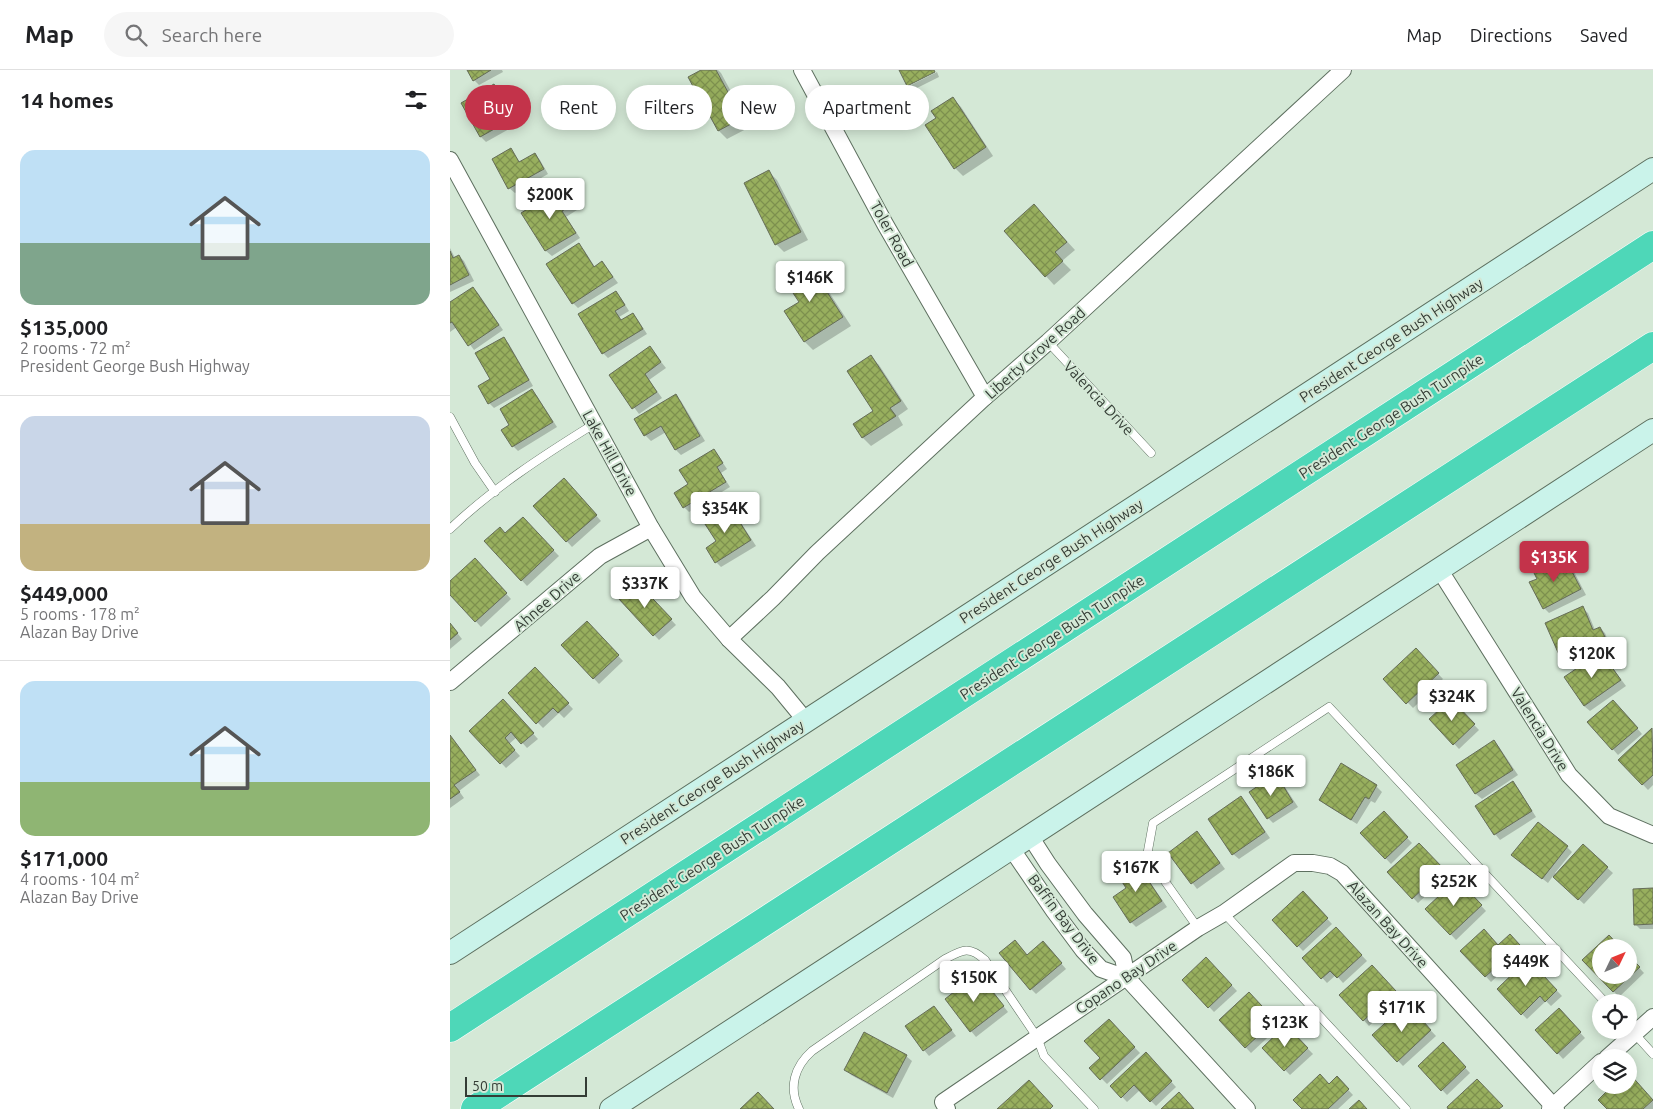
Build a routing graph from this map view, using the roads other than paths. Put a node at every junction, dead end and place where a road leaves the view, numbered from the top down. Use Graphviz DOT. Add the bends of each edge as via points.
graph roads {
  1 [pos="802,70"];
  2 [pos="1343,70"];
  3 [pos="450,160"];
  4 [pos="1653,169"];
  5 [pos="1653,245"];
  6 [pos="1048,342"];
  7 [pos="1653,346"];
  8 [pos="985,397"];
  9 [pos="450,417"];
  10 [pos="594,424"];
  11 [pos="1653,430"];
  12 [pos="1151,453"];
  13 [pos="495,492"];
  14 [pos="651,528"];
  15 [pos="450,530"];
  16 [pos="1439,569"];
  17 [pos="729,639"];
  18 [pos="450,682"];
  19 [pos="806,721"];
  20 [pos="1653,835"];
  21 [pos="1030,836"];
  22 [pos="1011,848"];
  23 [pos="1313,863"];
  24 [pos="1224,914"];
  25 [pos="1198,928"];
  26 [pos="450,953"];
  27 [pos="1127,978"];
  28 [pos="1598,994"];
  29 [pos="1653,1017"];
  30 [pos="1637,1027"];
  31 [pos="450,1028"];
  32 [pos="1037,1037"];
  33 [pos="1637,1037"];
  34 [pos="1624,1039"];
  35 [pos="1614,1049"];
  36 [pos="1653,1054"];
  37 [pos="1592,1071"];
  38 [pos="945,1106"];
  39 [pos="1553,1108"];
  40 [pos="475,1109"];
  41 [pos="611,1109"];
  42 [pos="799,1109"];
  43 [pos="1094,1109"];
  44 [pos="1248,1109"];
  45 [pos="1406,1109"];
  1 -- 8 [label="street, Toler Road" via="885,224"];
  2 -- 6 [label="street, Liberty Grove Road"];
  3 -- 10 [label="street, Lake Hill Drive"];
  4 -- 19 [label="main road, President George Bush Highway"];
  5 -- 31 [label="highway, President George Bush Turnpike"];
  6 -- 8 [label="street, Liberty Grove Road"];
  6 -- 12 [label="lane, Valencia Drive"];
  7 -- 40 [label="highway"];
  8 -- 17 [label="street, Liberty Grove Road"];
  9 -- 13 [label="lane"];
  10 -- 13 [label="lane" via="559,445"];
  10 -- 14 [label="street, Lake Hill Drive"];
  11 -- 16 [label="main road"];
  13 -- 15 [label="lane"];
  14 -- 17 [label="street, Lake Hill Drive" via="693,597"];
  14 -- 18 [label="street, Ahnee Drive" via="600,556"];
  16 -- 20 [label="street, Valencia Drive" via="1570,775 1609,816"];
  16 -- 21 [label="main road"];
  17 -- 19 [label="street, Lake Hill Drive" via="778,687"];
  19 -- 26 [label="main road, President George Bush Highway"];
  21 -- 22 [label="main road"];
  21 -- 27 [label="street, Baffin Bay Drive" via="1085,914 1122,958"];
  22 -- 27 [label="street, Baffin Bay Drive" via="1083,950 1101,969"];
  22 -- 41 [label="main road"];
  23 -- 24 [label="street, Copano Bay Drive" via="1294,863"];
  23 -- 39 [label="street, Alazan Bay Drive" via="1342,872"];
  24 -- 25 [label="street, Copano Bay Drive"];
  24 -- 45 [label="lane"];
  25 -- 27 [label="street, Copano Bay Drive"];
  25 -- 28 [label="lane" via="1147,856 1153,823 1329,707"];
  27 -- 32 [label="street, Copano Bay Drive"];
  27 -- 44 [label="street, Baffin Bay Drive"];
  29 -- 30 [label="street"];
  32 -- 38 [label="street, Copano Bay Drive"];
  32 -- 42 [label="lane" via="985,960 977,952 961,950 803,1059 794,1082 795,1102"];
  32 -- 43 [label="lane" via="1044,1056"];
  33 -- 36 [label="lane"];
  34 -- 35 [label="street"];
  37 -- 39 [label="street"];
}
